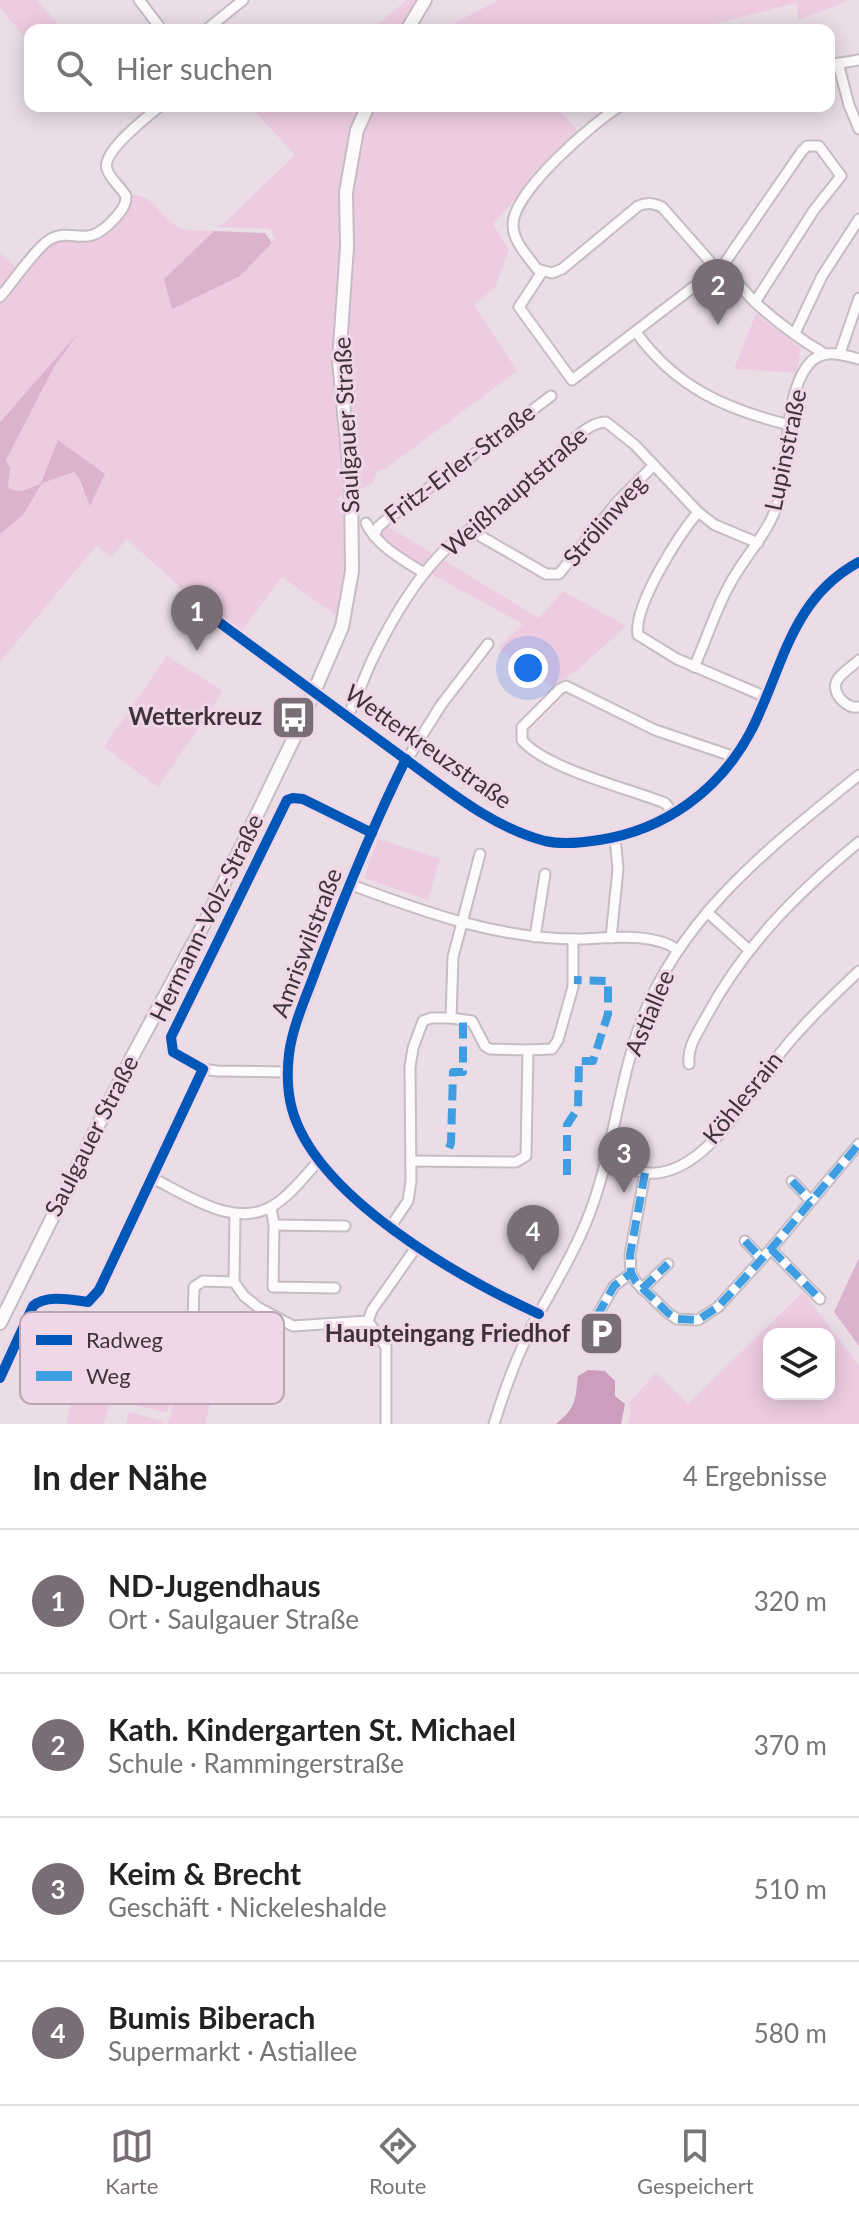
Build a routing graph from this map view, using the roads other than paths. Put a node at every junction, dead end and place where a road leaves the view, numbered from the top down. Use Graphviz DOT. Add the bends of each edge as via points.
graph roads {
  1 [pos="139,0"];
  2 [pos="243,0"];
  3 [pos="425,0"];
  4 [pos="157,24"];
  5 [pos="213,24"];
  6 [pos="411,24"];
  7 [pos="859,60"];
  8 [pos="835,64"];
  9 [pos="835,69"];
  10 [pos="154,112"];
  11 [pos="365,112"];
  12 [pos="612,112"];
  13 [pos="859,129"];
  14 [pos="859,219"];
  15 [pos="726,270"];
  16 [pos="542,272"];
  17 [pos="0,297"];
  18 [pos="859,298"];
  19 [pos="755,302"];
  20 [pos="636,332"];
  21 [pos="795,333"];
  22 [pos="840,353"];
  23 [pos="825,354"];
  24 [pos="859,359"];
  25 [pos="551,396"];
  26 [pos="790,425"];
  27 [pos="654,465"];
  28 [pos="698,512"];
  29 [pos="366,523"];
  30 [pos="470,530"];
  31 [pos="374,536"];
  32 [pos="758,543"];
  33 [pos="859,562"];
  34 [pos="424,573"];
  35 [pos="220,623"];
  36 [pos="488,644"];
  37 [pos="859,660"];
  38 [pos="694,667"];
  39 [pos="314,692"];
  40 [pos="766,697"];
  41 [pos="859,707"];
  42 [pos="347,717"];
  43 [pos="735,757"];
  44 [pos="406,759"];
  45 [pos="859,775"];
  46 [pos="674,814"];
  47 [pos="372,833"];
  48 [pos="615,838"];
  49 [pos="859,842"];
  50 [pos="480,854"];
  51 [pos="545,874"];
  52 [pos="349,884"];
  53 [pos="707,912"];
  54 [pos="461,922"];
  55 [pos="535,937"];
  56 [pos="611,938"];
  57 [pos="573,939"];
  58 [pos="748,949"];
  59 [pos="678,950"];
  60 [pos="859,971"];
  61 [pos="451,1018"];
  62 [pos="528,1050"];
  63 [pos="689,1064"];
  64 [pos="203,1069"];
  65 [pos="288,1072"];
  66 [pos="859,1144"];
  67 [pos="604,1159"];
  68 [pos="319,1161"];
  69 [pos="411,1161"];
  70 [pos="645,1173"];
  71 [pos="152,1178"];
  72 [pos="792,1181"];
  73 [pos="810,1200"];
  74 [pos="271,1208"];
  75 [pos="235,1215"];
  76 [pos="274,1225"];
  77 [pos="345,1226"];
  78 [pos="391,1226"];
  79 [pos="745,1241"];
  80 [pos="417,1246"];
  81 [pos="771,1249"];
  82 [pos="762,1259"];
  83 [pos="668,1264"];
  84 [pos="631,1273"];
  85 [pos="234,1282"];
  86 [pos="335,1288"];
  87 [pos="642,1289"];
  88 [pos="820,1299"];
  89 [pos="30,1312"];
  90 [pos="193,1312"];
  91 [pos="267,1312"];
  92 [pos="539,1314"];
  93 [pos="597,1316"];
  94 [pos="284,1321"];
  95 [pos="368,1321"];
  96 [pos="0,1323"];
  97 [pos="20,1334"];
  98 [pos="0,1378"];
  99 [pos="386,1424"];
  100 [pos="494,1424"];
  1 -- 4 [label="street"];
  2 -- 5 [label="street"];
  3 -- 6 [label="main road"];
  7 -- 8 [label="street"];
  9 -- 13 [label="street"];
  10 -- 17 [label="street" via="106,159 110,176 126,196 119,214 89,237 48,241"];
  11 -- 39 [label="main road, Saulgauer Straße" via="347,177 339,361 351,484 352,571 342,627"];
  12 -- 16 [label="street" via="563,152 516,210 514,237"];
  14 -- 21 [label="street" via="822,276"];
  15 -- 16 [label="street" via="714,266 662,207 649,203 638,206 562,269"];
  15 -- 19 [label="street"];
  15 -- 19 [label="street" via="726,261 802,151 819,146 841,176"];
  15 -- 20 [label="street" via="709,275"];
  16 -- 20 [label="street" via="519,307 572,380"];
  18 -- 22 [label="street"];
  19 -- 21 [label="street"];
  20 -- 26 [label="street" via="698,391 738,411"];
  21 -- 23 [label="street"];
  22 -- 23 [label="street"];
  22 -- 24 [label="street"];
  23 -- 26 [label="street, Lupinstraße" via="805,369"];
  25 -- 31 [label="street, Fritz-Erler-Straße" via="385,521"];
  26 -- 32 [label="street, Lupinstraße" via="781,494"];
  27 -- 28 [label="street, Weißhauptstraße"];
  27 -- 30 [label="street, Weißhauptstraße" via="609,424 598,422"];
  27 -- 30 [label="street, Strölinweg" via="559,574 546,574"];
  28 -- 32 [label="street, Weißhauptstraße"];
  28 -- 38 [label="street" via="660,568 637,631 643,640"];
  29 -- 31 [label="street, Weißhauptstraße"];
  30 -- 34 [label="street, Weißhauptstraße"];
  31 -- 34 [label="street, Weißhauptstraße"];
  32 -- 38 [label="street, Lupinstraße" via="721,600"];
  33 -- 40 [label="street, Wetterkreuzstraße" via="811,602 786,644"];
  34 -- 42 [label="street, Weißhauptstraße" via="381,642"];
  35 -- 39 [label="street"];
  36 -- 44 [label="street, Amriswilstraße"];
  37 -- 41 [label="street" via="836,683 845,705"];
  38 -- 40 [label="street"];
  39 -- 42 [label="street, Wetterkreuzstraße"];
  39 -- 96 [label="main road, Saulgauer Straße" via="207,918"];
  40 -- 43 [label="street, Wetterkreuzstraße"];
  42 -- 44 [label="street, Wetterkreuzstraße"];
  43 -- 46 [label="street, Wetterkreuzstraße"];
  43 -- 46 [label="street" via="655,730 566,686 522,727 522,740 534,751 665,803"];
  44 -- 47 [label="street, Amriswilstraße"];
  44 -- 48 [label="street, Wetterkreuzstraße" via="522,834 565,844"];
  45 -- 53 [label="street, Astiallee" via="753,863"];
  46 -- 48 [label="street, Wetterkreuzstraße"];
  47 -- 52 [label="street, Amriswilstraße"];
  47 -- 64 [label="street, Hermann-Volz-Straße" via="303,799 287,800 171,1037 173,1052"];
  48 -- 56 [label="street" via="618,869"];
  49 -- 58 [label="street"];
  50 -- 54 [label="street"];
  51 -- 55 [label="street"];
  52 -- 54 [label="street"];
  52 -- 65 [label="street, Amriswilstraße" via="293,1034"];
  53 -- 58 [label="street"];
  53 -- 59 [label="street, Astiallee"];
  54 -- 55 [label="street"];
  54 -- 61 [label="street" via="453,957"];
  55 -- 57 [label="street"];
  56 -- 57 [label="street"];
  56 -- 59 [label="street" via="658,941"];
  57 -- 62 [label="street" via="573,987 558,1040 552,1049"];
  58 -- 63 [label="street" via="688,1052"];
  59 -- 67 [label="street, Astiallee" via="639,1028"];
  60 -- 70 [label="street, Köhlesrain" via="780,1052 708,1145 681,1166"];
  61 -- 62 [label="street" via="472,1021 490,1049"];
  61 -- 69 [label="street" via="423,1021 413,1048"];
  62 -- 69 [label="street" via="523,1160"];
  64 -- 65 [label="street"];
  64 -- 71 [label="street"];
  65 -- 68 [label="street, Amriswilstraße" via="295,1117"];
  66 -- 73 [label="street"];
  67 -- 70 [label="street"];
  67 -- 92 [label="street, Astiallee" via="587,1219"];
  68 -- 74 [label="street"];
  68 -- 78 [label="street, Amriswilstraße"];
  69 -- 78 [label="street" via="408,1201"];
  70 -- 84 [label="street"];
  71 -- 75 [label="street"];
  71 -- 89 [label="street" via="94,1298 37,1301"];
  72 -- 73 [label="street"];
  73 -- 81 [label="street"];
  74 -- 75 [label="street"];
  74 -- 76 [label="street"];
  75 -- 85 [label="street"];
  76 -- 77 [label="street"];
  76 -- 86 [label="street" via="273,1287"];
  78 -- 80 [label="street, Amriswilstraße"];
  79 -- 82 [label="street"];
  80 -- 92 [label="street, Amriswilstraße"];
  80 -- 95 [label="street"];
  81 -- 82 [label="street"];
  81 -- 88 [label="street"];
  82 -- 87 [label="street" via="718,1307 698,1320 677,1319"];
  83 -- 87 [label="street"];
  84 -- 87 [label="street"];
  84 -- 93 [label="street" via="614,1286"];
  85 -- 90 [label="street" via="203,1281 194,1287"];
  85 -- 91 [label="street"];
  92 -- 100 [label="street, Astiallee"];
  94 -- 95 [label="street" via="293,1326"];
  95 -- 99 [label="street" via="386,1347"];
  97 -- 98 [label="street"];
}
